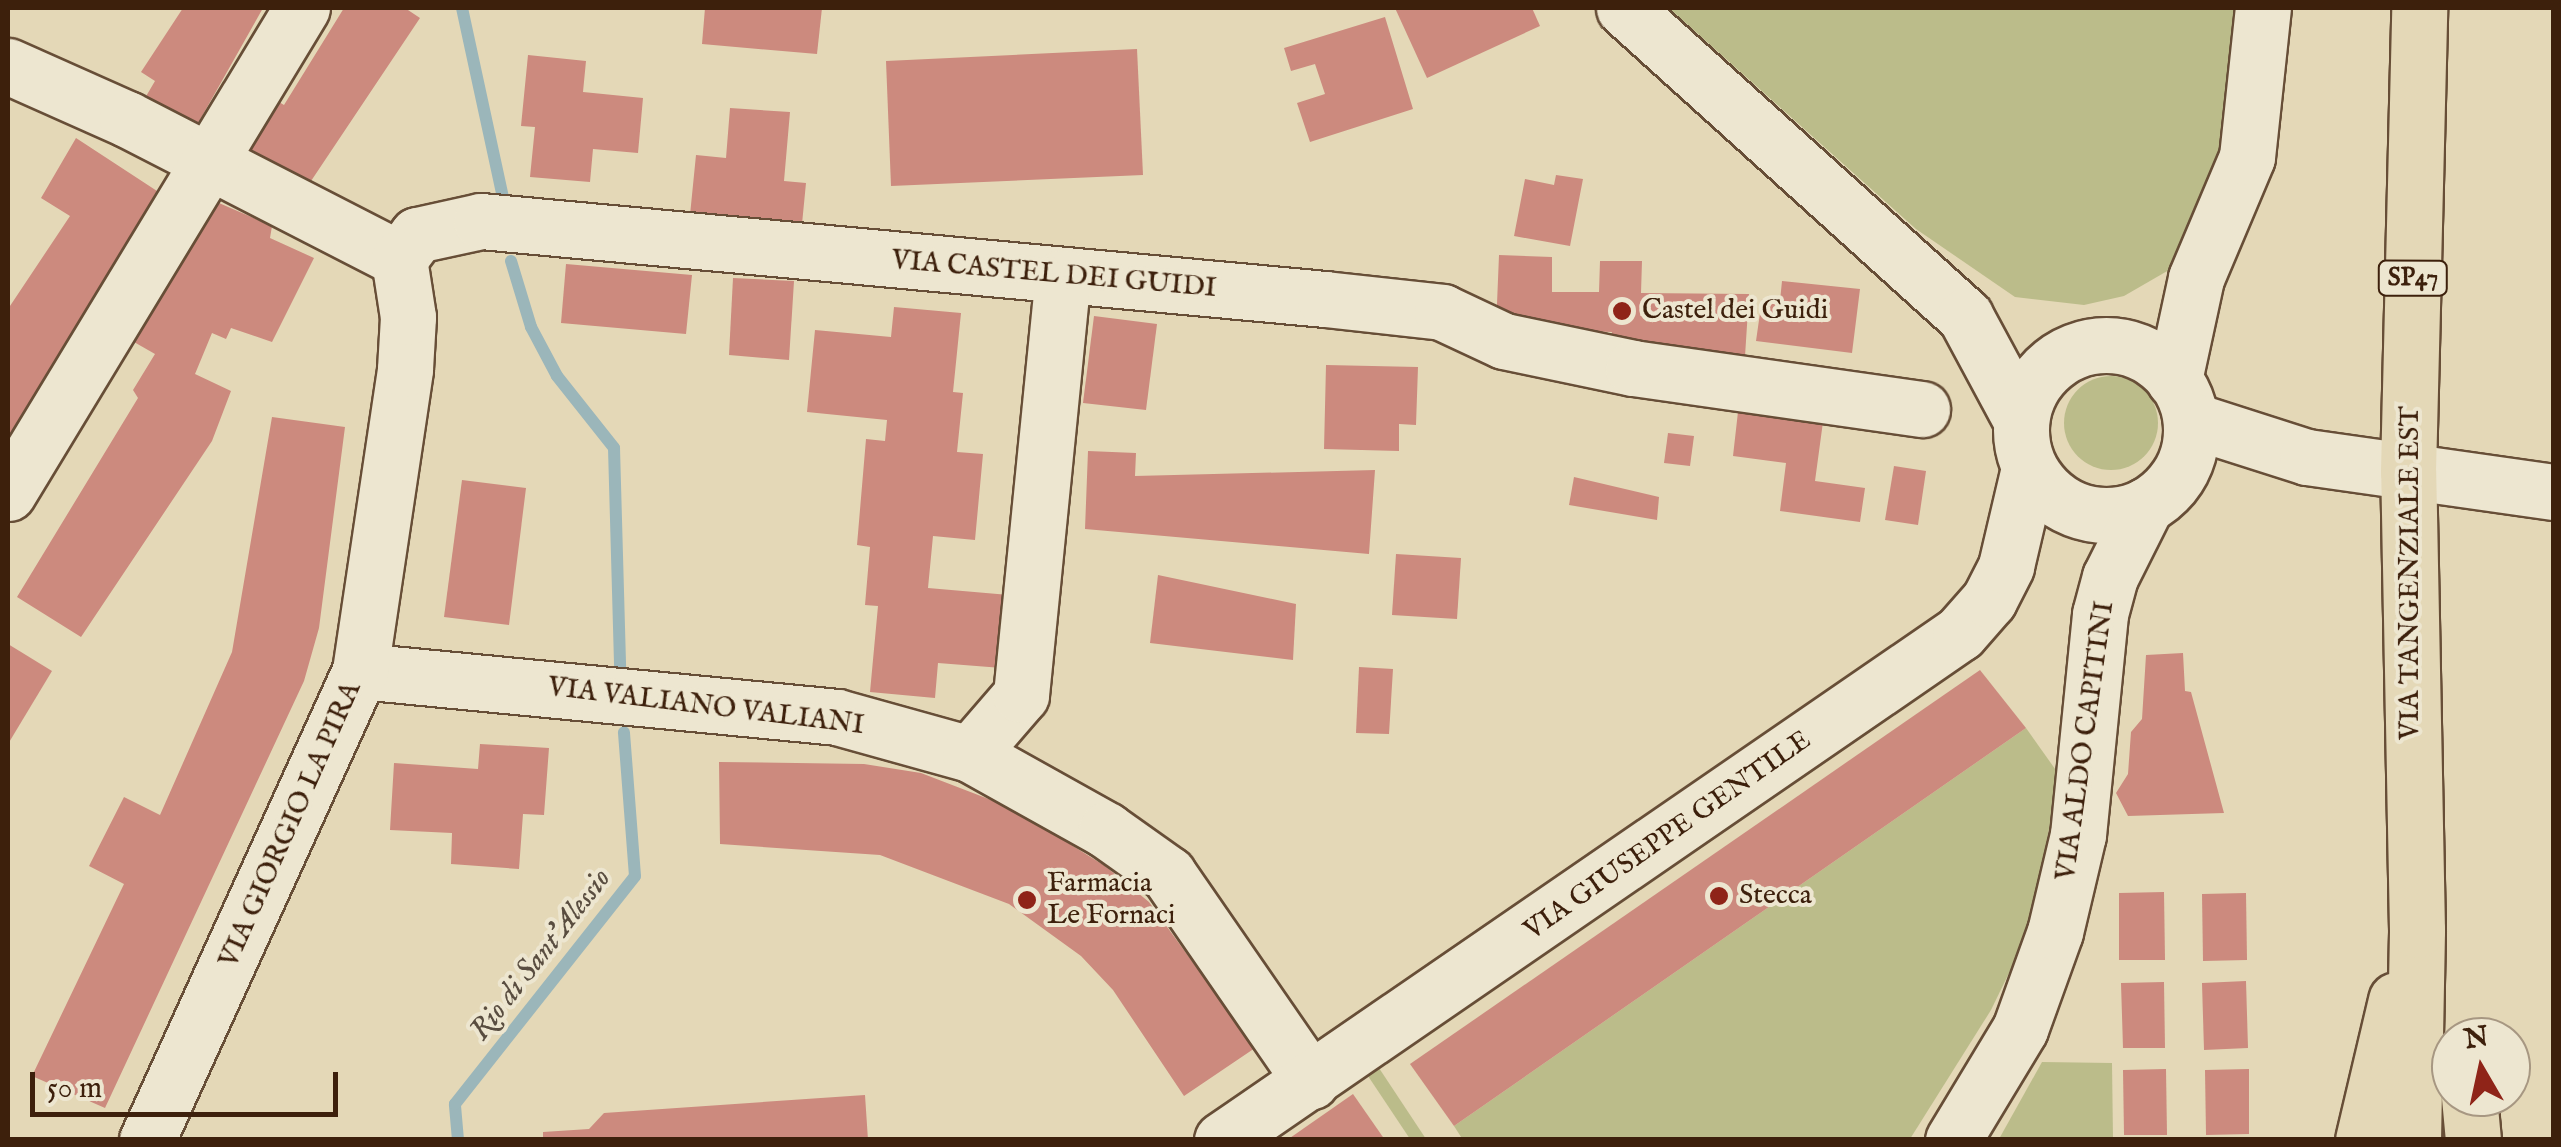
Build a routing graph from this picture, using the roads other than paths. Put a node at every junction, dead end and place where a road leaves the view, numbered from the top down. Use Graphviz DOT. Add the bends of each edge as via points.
graph roads {
  1 [pos="302,8"];
  2 [pos="2263,8"];
  3 [pos="2419,8"];
  4 [pos="1635,20"];
  5 [pos="8,66"];
  6 [pos="210,165"];
  7 [pos="399,259"];
  8 [pos="1063,277"];
  9 [pos="2196,278"];
  10 [pos="1965,316"];
  11 [pos="2086,350"];
  12 [pos="2182,400"];
  13 [pos="1922,408"];
  14 [pos="2025,444"];
  15 [pos="2307,457"];
  16 [pos="2408,471"];
  17 [pos="2554,492"];
  18 [pos="8,493"];
  19 [pos="2160,494"];
  20 [pos="360,671"];
  21 [pos="970,754"];
  22 [pos="2417,930"];
  23 [pos="2445,1017"];
  24 [pos="1312,1081"];
  25 [pos="146,1140"];
  26 [pos="1222,1140"];
  27 [pos="1954,1140"];
  28 [pos="2363,1140"];
  29 [pos="2413,1140"];
  1 -- 6 [label="street"];
  2 -- 9 [label="street" via="2246,157"];
  3 -- 16 [label="main road, VIA TANGENZIALE EST / SP47"];
  4 -- 10 [label="street"];
  5 -- 6 [label="street"];
  6 -- 7 [label="street"];
  6 -- 18 [label="street"];
  7 -- 8 [label="street, VIA CASTEL DEI GUIDI" via="417,235 480,221"];
  7 -- 20 [label="street, VIA GIORGIO LA PIRA" via="408,317 406,368"];
  8 -- 13 [label="street, VIA CASTEL DEI GUIDI" via="1428,310 1504,340 1595,360"];
  8 -- 21 [label="street" via="1021,695"];
  9 -- 11 [label="street"];
  9 -- 12 [label="street"];
  10 -- 11 [label="street"];
  10 -- 14 [label="street"];
  11 -- 12 [label="street" via="2140,352"];
  11 -- 14 [label="street" via="2032,387"];
  12 -- 15 [label="street"];
  12 -- 19 [label="street" via="2188,454"];
  14 -- 19 [label="street" via="2052,496 2073,509 2110,515"];
  14 -- 24 [label="street, VIA GIUSEPPE GENTILE" via="2006,566 1981,612 1960,633"];
  15 -- 16 [label="street"];
  15 -- 19 [label="street"];
  16 -- 17 [label="street"];
  16 -- 22 [label="main road, VIA TANGENZIALE EST / SP47"];
  19 -- 27 [label="street, VIA ALDO CAPITINI" via="2117,561 2100,614 2078,835 2055,932 2020,1029"];
  20 -- 21 [label="street, VIA VALIANO VALIANI" via="838,716"];
  20 -- 25 [label="street, VIA GIORGIO LA PIRA"];
  21 -- 24 [label="street, VIA VALIANO VALIANI" via="1106,830 1168,874"];
  22 -- 23 [label="main road"];
  22 -- 28 [label="main road" via="2370,1089"];
  22 -- 29 [label="main road, VIA TANGENZIALE EST / SP47"];
  24 -- 26 [label="street, VIA GIUSEPPE GENTILE"];
}
